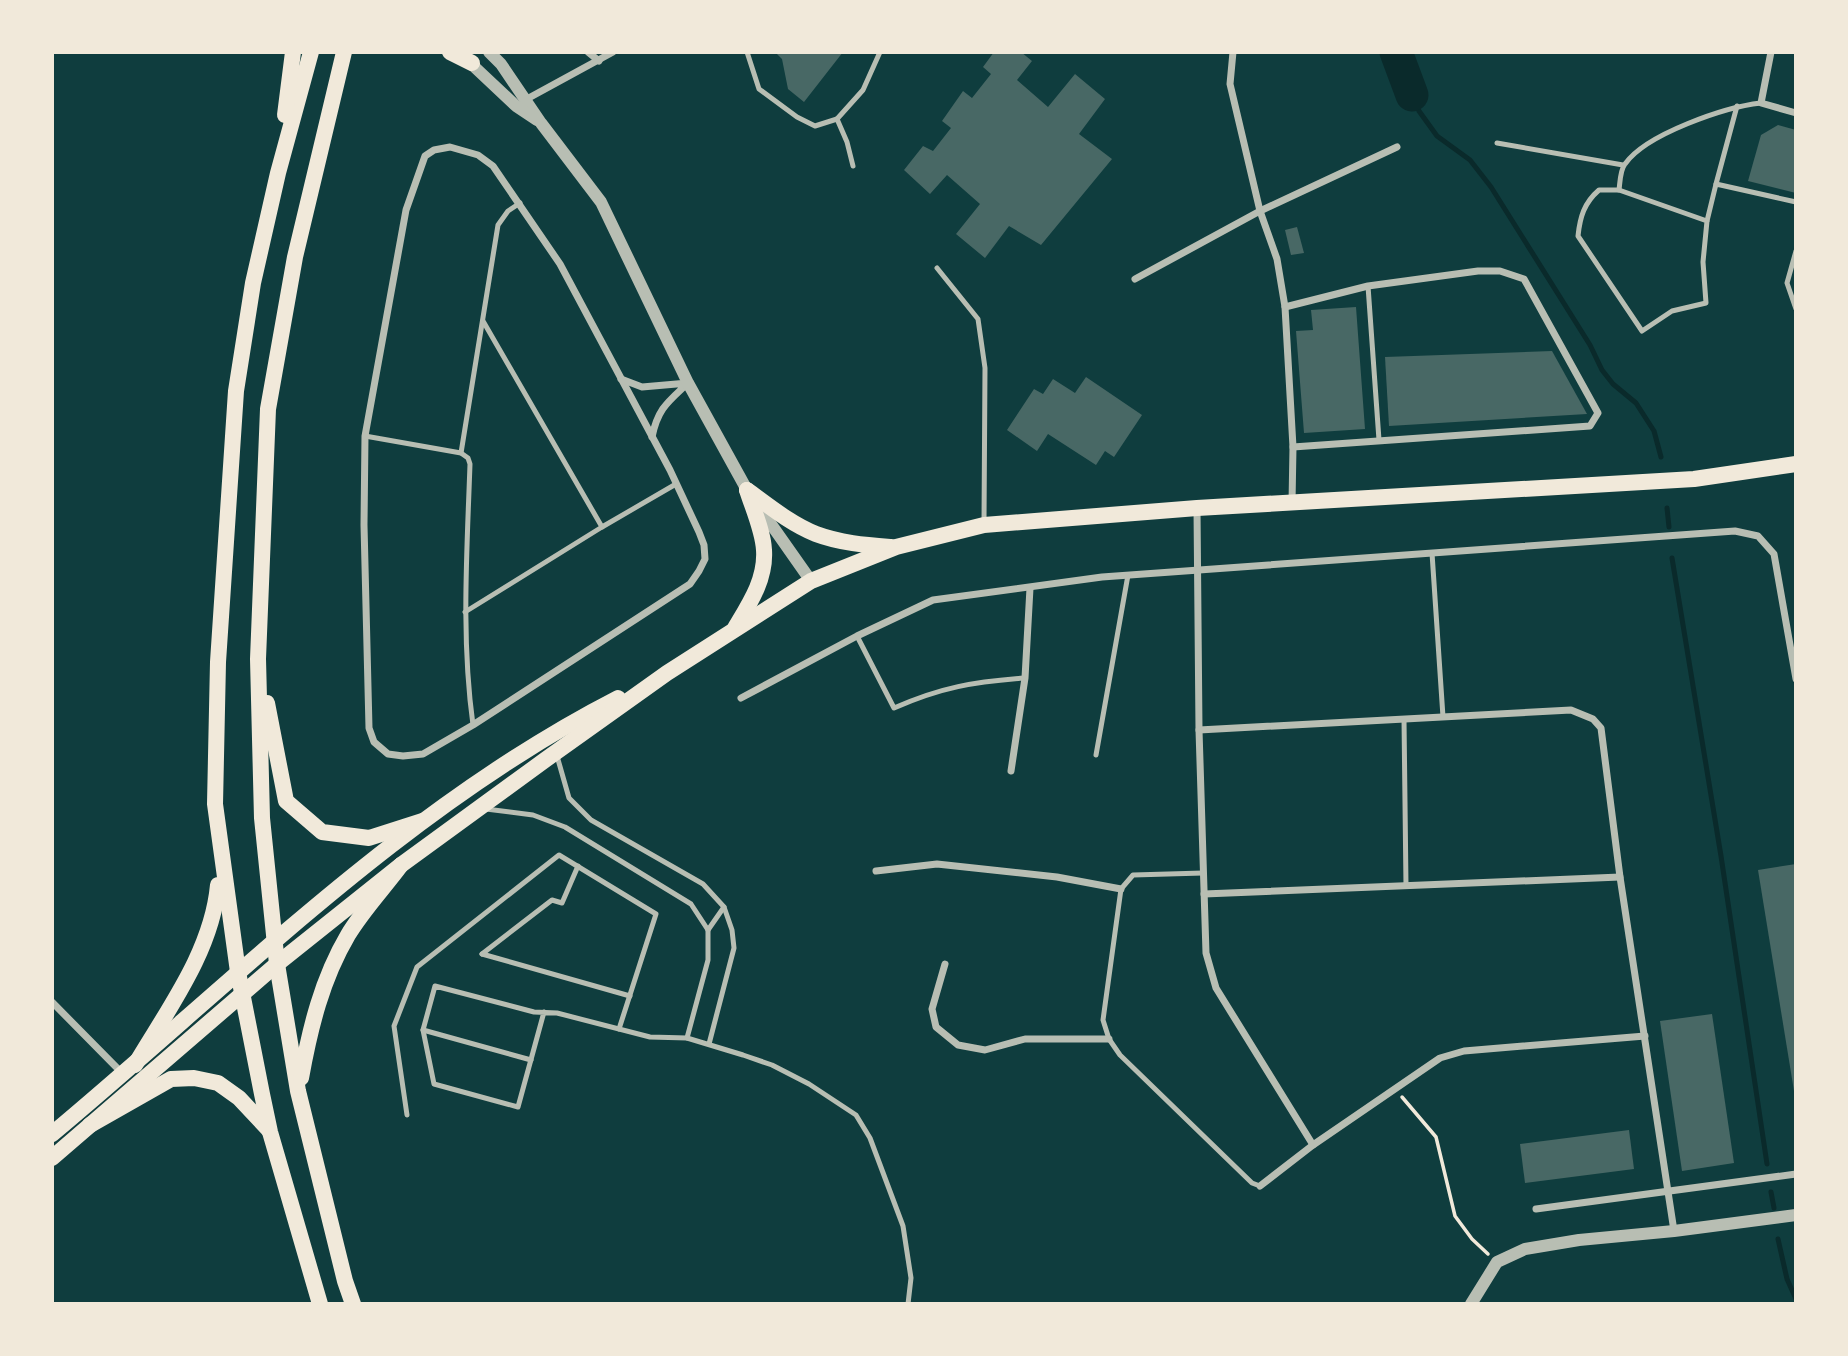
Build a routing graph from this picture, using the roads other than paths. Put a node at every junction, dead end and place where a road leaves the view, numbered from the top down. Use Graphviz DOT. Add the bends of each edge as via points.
graph roads {
  1 [pos="293,52"];
  2 [pos="311,52"];
  3 [pos="450,52"];
  4 [pos="458,52"];
  5 [pos="489,52"];
  6 [pos="588,52"];
  7 [pos="613,52"];
  8 [pos="747,52"];
  9 [pos="880,52"];
  10 [pos="1233,52"];
  11 [pos="1771,52"];
  12 [pos="347,56"];
  13 [pos="599,61"];
  14 [pos="472,63"];
  15 [pos="521,103"];
  16 [pos="1761,103"];
  17 [pos="1737,106"];
  18 [pos="1796,113"];
  19 [pos="837,119"];
  20 [pos="1497,143"];
  21 [pos="1396,147"];
  22 [pos="1623,165"];
  23 [pos="853,166"];
  24 [pos="278,173"];
  25 [pos="1716,184"];
  26 [pos="1619,190"];
  27 [pos="1796,202"];
  28 [pos="520,203"];
  29 [pos="1260,211"];
  30 [pos="1707,221"];
  31 [pos="1796,251"];
  32 [pos="937,268"];
  33 [pos="1135,279"];
  34 [pos="1368,286"];
  35 [pos="1285,307"];
  36 [pos="1796,309"];
  37 [pos="483,321"];
  38 [pos="621,379"];
  39 [pos="688,383"];
  40 [pos="365,436"];
  41 [pos="652,438"];
  42 [pos="1379,440"];
  43 [pos="1293,447"];
  44 [pos="461,453"];
  45 [pos="1796,464"];
  46 [pos="676,484"];
  47 [pos="747,490"];
  48 [pos="1292,503"];
  49 [pos="1197,508"];
  50 [pos="984,525"];
  51 [pos="602,527"];
  52 [pos="896,547"];
  53 [pos="1432,553"];
  54 [pos="1197,571"];
  55 [pos="1128,576"];
  56 [pos="810,581"];
  57 [pos="1030,588"];
  58 [pos="465,612"];
  59 [pos="734,630"];
  60 [pos="857,636"];
  61 [pos="258,659"];
  62 [pos="667,673"];
  63 [pos="1025,678"];
  64 [pos="1796,679"];
  65 [pos="741,698"];
  66 [pos="1443,717"];
  67 [pos="1404,719"];
  68 [pos="473,725"];
  69 [pos="1199,730"];
  70 [pos="556,753"];
  71 [pos="1096,755"];
  72 [pos="1010,771"];
  73 [pos="480,808"];
  74 [pos="422,821"];
  75 [pos="221,859"];
  76 [pos="401,865"];
  77 [pos="578,866"];
  78 [pos="876,871"];
  79 [pos="1203,873"];
  80 [pos="1620,877"];
  81 [pos="1406,886"];
  82 [pos="1121,889"];
  83 [pos="1204,894"];
  84 [pos="724,907"];
  85 [pos="708,930"];
  86 [pos="275,942"];
  87 [pos="277,964"];
  88 [pos="945,964"];
  89 [pos="238,972"];
  90 [pos="243,995"];
  91 [pos="630,996"];
  92 [pos="52,1002"];
  93 [pos="544,1012"];
  94 [pos="619,1029"];
  95 [pos="423,1030"];
  96 [pos="1645,1036"];
  97 [pos="687,1038"];
  98 [pos="1109,1039"];
  99 [pos="709,1044"];
  100 [pos="531,1060"];
  101 [pos="129,1070"];
  102 [pos="298,1091"];
  103 [pos="407,1115"];
  104 [pos="90,1125"];
  105 [pos="270,1132"];
  106 [pos="52,1135"];
  107 [pos="1313,1145"];
  108 [pos="52,1158"];
  109 [pos="1796,1174"];
  110 [pos="1260,1186"];
  111 [pos="1668,1190"];
  112 [pos="1536,1209"];
  113 [pos="1796,1215"];
  114 [pos="1674,1231"];
  115 [pos="320,1304"];
  116 [pos="353,1304"];
  117 [pos="908,1304"];
  118 [pos="1471,1304"];
  1 -- 24 [label="main road"];
  2 -- 24 [label="main road"];
  3 -- 14 [label="main road"];
  4 -- 14 [label="street"];
  5 -- 15 [label="street" via="501,64"];
  6 -- 13 [label="street"];
  7 -- 13 [label="street"];
  8 -- 19 [label="lane" via="759,89 787,110 815,126"];
  9 -- 19 [label="lane" via="863,90"];
  10 -- 29 [label="street" via="1230,84"];
  11 -- 16 [label="street"];
  12 -- 61 [label="main road" via="295,257 268,409"];
  13 -- 15 [label="street"];
  14 -- 15 [label="street"];
  15 -- 39 [label="street" via="601,202"];
  16 -- 17 [label="lane"];
  16 -- 18 [label="street"];
  17 -- 22 [label="lane" via="1675,128"];
  17 -- 25 [label="lane"];
  19 -- 23 [label="lane"];
  20 -- 22 [label="lane"];
  21 -- 29 [label="street"];
  22 -- 26 [label="lane"];
  24 -- 75 [label="main road" via="253,283 236,391 218,662 215,804"];
  25 -- 27 [label="lane"];
  25 -- 30 [label="lane"];
  26 -- 30 [label="lane"];
  26 -- 30 [label="lane" via="1598,190 1589,198 1578,236 1642,331 1672,311 1706,303"];
  28 -- 37 [label="lane" via="498,225"];
  28 -- 38 [label="street" via="560,264"];
  28 -- 40 [label="street" via="494,166 464,150 444,148 425,156 407,210"];
  29 -- 33 [label="street"];
  29 -- 35 [label="street" via="1277,259"];
  31 -- 36 [label="lane" via="1787,283"];
  32 -- 50 [label="lane" via="978,319 985,368"];
  34 -- 35 [label="street"];
  34 -- 42 [label="lane"];
  34 -- 42 [label="street" via="1478,271 1500,271 1524,279 1598,413 1590,426"];
  35 -- 43 [label="street"];
  37 -- 44 [label="lane"];
  37 -- 51 [label="lane"];
  38 -- 39 [label="street" via="642,387"];
  38 -- 41 [label="street"];
  39 -- 41 [label="street" via="656,418"];
  39 -- 47 [label="street"];
  40 -- 44 [label="lane"];
  40 -- 68 [label="street" via="369,728 374,742 388,754 423,754"];
  41 -- 46 [label="street"];
  42 -- 43 [label="street"];
  43 -- 48 [label="street"];
  44 -- 58 [label="lane" via="470,464"];
  45 -- 48 [label="main road" via="1694,479"];
  46 -- 51 [label="lane"];
  46 -- 68 [label="street" via="704,545 705,559 690,584"];
  47 -- 52 [label="main road" via="816,534"];
  47 -- 56 [label="street"];
  47 -- 59 [label="main road" via="765,548 763,571"];
  48 -- 49 [label="main road"];
  49 -- 50 [label="main road"];
  49 -- 54 [label="street"];
  50 -- 52 [label="main road"];
  51 -- 58 [label="lane"];
  52 -- 56 [label="main road"];
  53 -- 54 [label="street"];
  53 -- 64 [label="street" via="1735,531 1758,536 1774,554"];
  53 -- 66 [label="lane"];
  54 -- 55 [label="street"];
  54 -- 69 [label="street"];
  55 -- 57 [label="street"];
  55 -- 71 [label="lane"];
  56 -- 59 [label="main road"];
  57 -- 60 [label="street" via="933,600"];
  57 -- 63 [label="street"];
  58 -- 68 [label="lane"];
  59 -- 62 [label="main road"];
  60 -- 63 [label="lane" via="894,708 930,692"];
  60 -- 65 [label="street"];
  61 -- 74 [label="main road" via="286,801 322,832 369,838"];
  61 -- 86 [label="main road" via="262,818"];
  62 -- 70 [label="main road"];
  62 -- 74 [label="main road" via="566,724"];
  63 -- 72 [label="street"];
  66 -- 67 [label="street"];
  66 -- 80 [label="street" via="1571,710 1593,719 1601,728"];
  67 -- 69 [label="street"];
  67 -- 81 [label="lane"];
  69 -- 79 [label="street"];
  70 -- 73 [label="main road"];
  70 -- 84 [label="lane" via="569,798 591,820 703,884"];
  73 -- 76 [label="main road"];
  73 -- 85 [label="lane" via="533,815 565,827 691,904"];
  74 -- 86 [label="main road"];
  75 -- 89 [label="main road"];
  75 -- 101 [label="main road" via="216,910 193,968"];
  76 -- 87 [label="main road"];
  76 -- 102 [label="main road" via="349,934 322,991"];
  77 -- 91 [label="lane" via="656,914"];
  77 -- 91 [label="lane" via="562,903 552,900 482,954"];
  77 -- 103 [label="lane" via="559,855 417,967 394,1026"];
  78 -- 82 [label="street" via="937,864"];
  79 -- 82 [label="lane" via="1133,875"];
  79 -- 83 [label="street"];
  80 -- 81 [label="street"];
  80 -- 96 [label="street"];
  81 -- 83 [label="street"];
  82 -- 98 [label="lane" via="1103,1020"];
  83 -- 107 [label="street" via="1206,953 1216,988"];
  84 -- 85 [label="lane"];
  84 -- 99 [label="lane" via="734,948"];
  85 -- 97 [label="lane" via="708,960"];
  86 -- 87 [label="main road"];
  86 -- 89 [label="main road"];
  87 -- 90 [label="main road"];
  87 -- 102 [label="main road"];
  88 -- 98 [label="street" via="932,1009 936,1027 958,1045 985,1050 1025,1039"];
  89 -- 90 [label="main road"];
  89 -- 101 [label="main road"];
  90 -- 104 [label="main road"];
  90 -- 105 [label="main road"];
  91 -- 94 [label="lane"];
  92 -- 101 [label="street"];
  93 -- 94 [label="lane"];
  93 -- 95 [label="lane" via="435,986"];
  93 -- 100 [label="lane"];
  94 -- 97 [label="lane" via="650,1037"];
  95 -- 100 [label="lane"];
  95 -- 100 [label="lane" via="434,1084 518,1107"];
  96 -- 107 [label="street" via="1464,1051 1440,1058"];
  96 -- 111 [label="street"];
  97 -- 99 [label="lane"];
  98 -- 110 [label="lane" via="1120,1055"];
  99 -- 117 [label="lane" via="772,1065 856,1115 870,1138 903,1226 911,1279"];
  101 -- 106 [label="main road"];
  102 -- 116 [label="main road"];
  104 -- 105 [label="main road" via="171,1079 194,1078 218,1083"];
  104 -- 108 [label="main road"];
  105 -- 115 [label="main road"];
  107 -- 110 [label="street"];
  109 -- 111 [label="street"];
  111 -- 112 [label="street"];
  111 -- 114 [label="street"];
  113 -- 114 [label="street"];
  114 -- 118 [label="street" via="1524,1250 1497,1262"];
}
